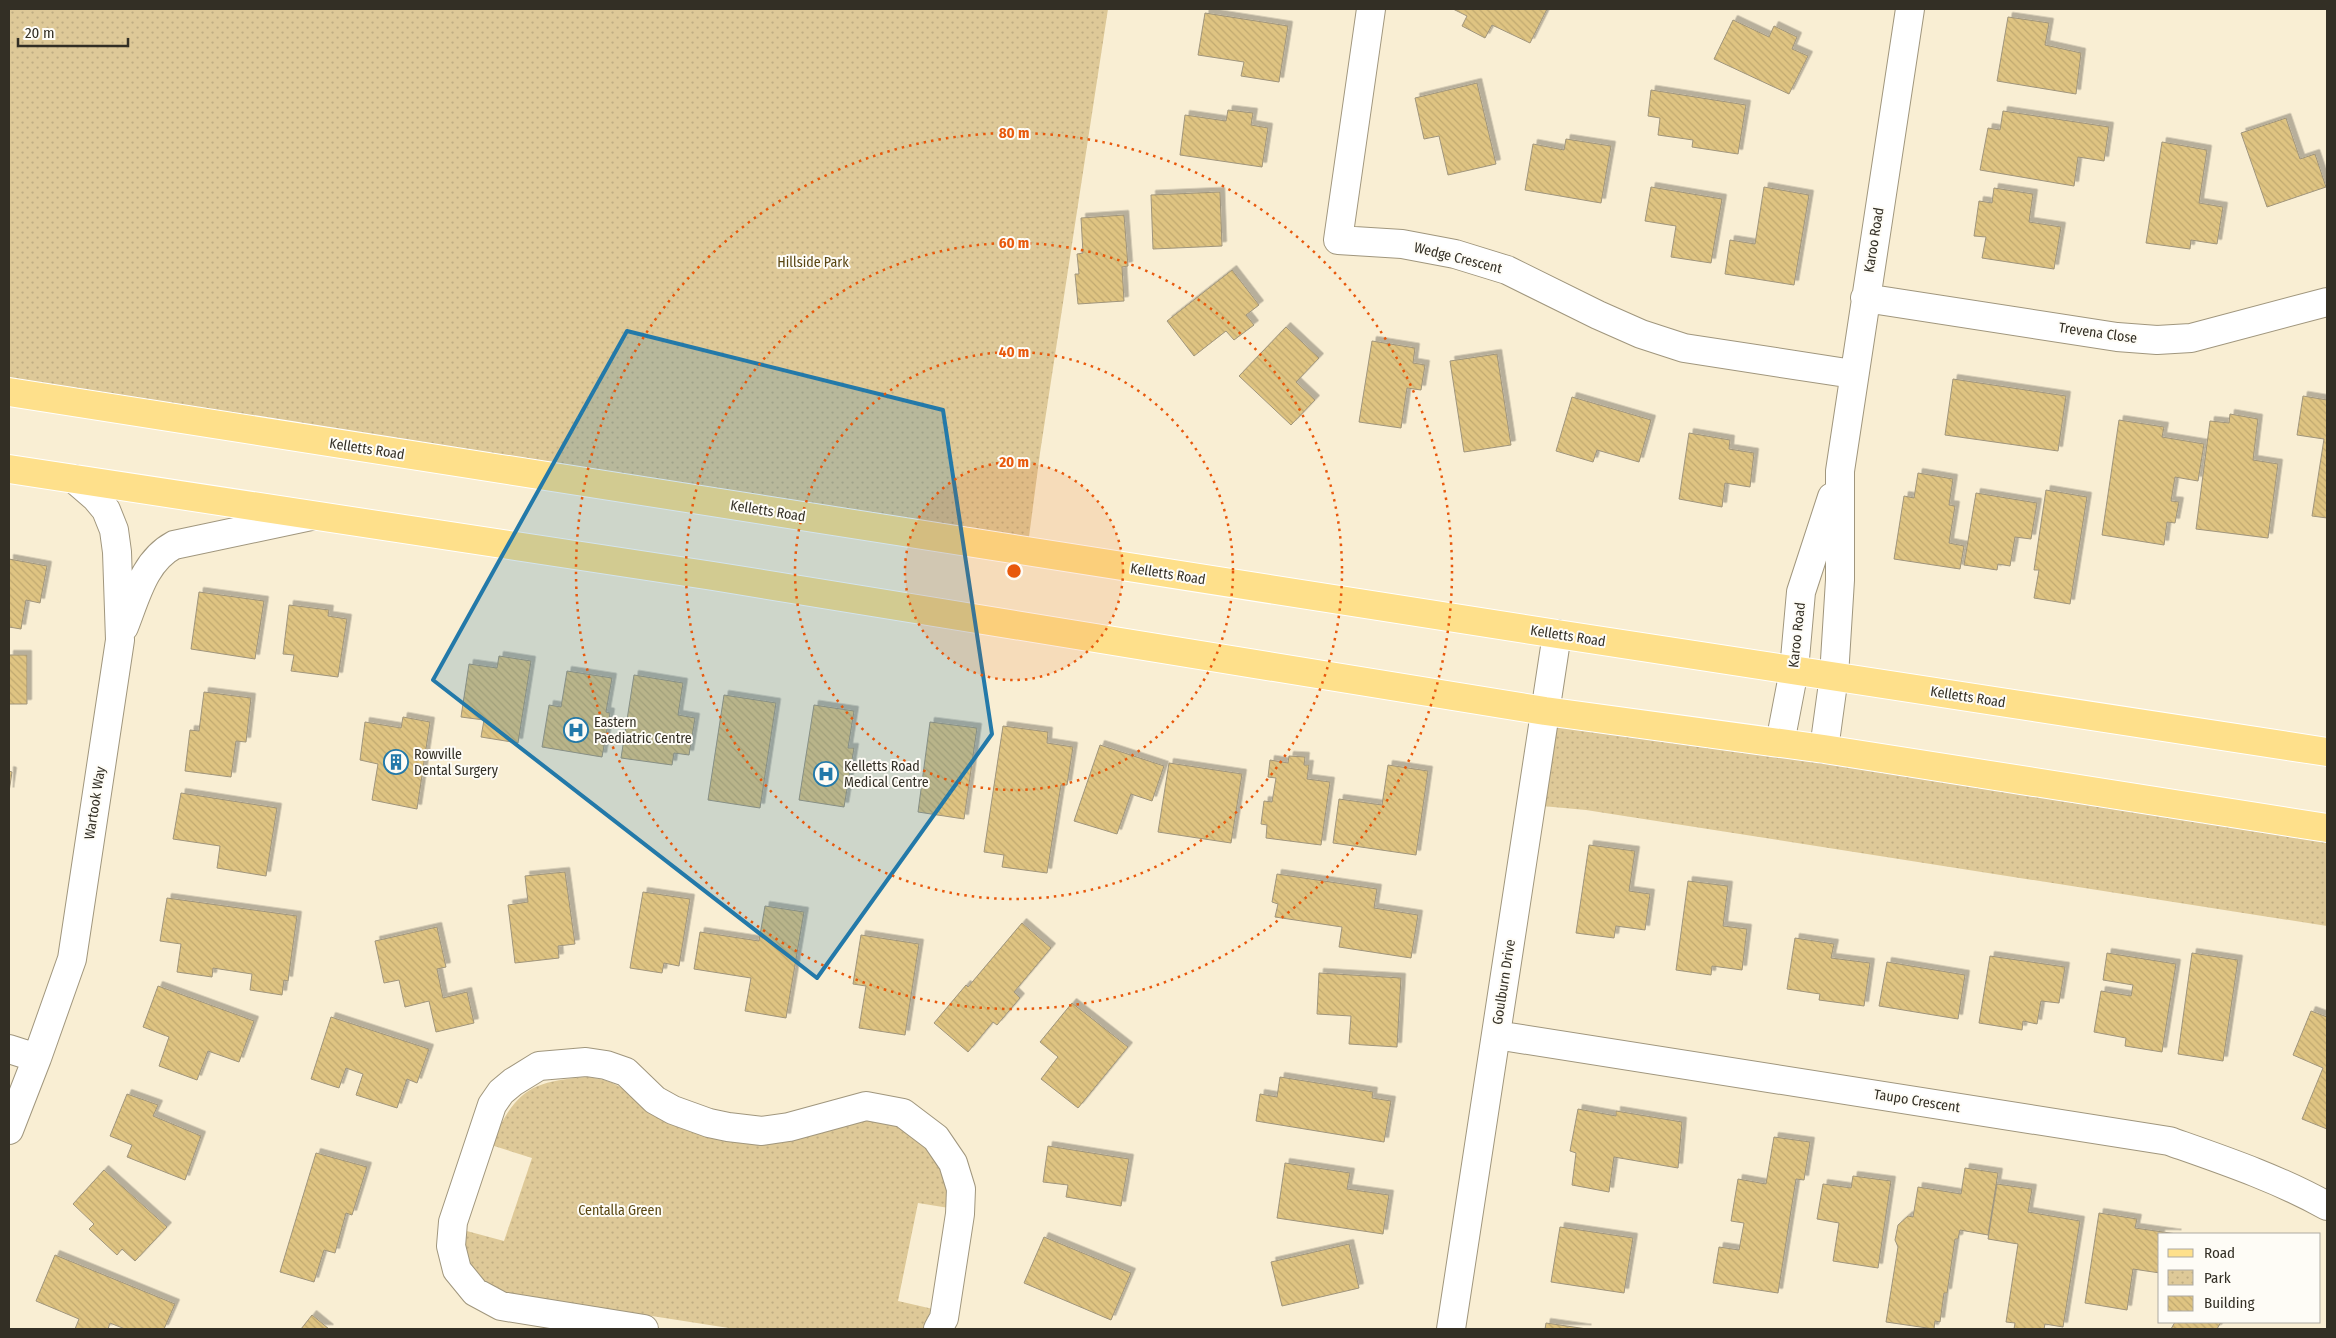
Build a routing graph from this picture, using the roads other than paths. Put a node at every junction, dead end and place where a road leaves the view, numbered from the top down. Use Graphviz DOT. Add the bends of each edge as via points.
graph roads {
  1 [pos="1371,9"];
  2 [pos="1910,9"];
  3 [pos="1866,298"];
  4 [pos="2327,302"];
  5 [pos="1853,374"];
  6 [pos="9,392"];
  7 [pos="9,469"];
  8 [pos="1840,472"];
  9 [pos="74,479"];
  10 [pos="311,516"];
  11 [pos="1557,634"];
  12 [pos="120,640"];
  13 [pos="1794,670"];
  14 [pos="1834,676"];
  15 [pos="1545,711"];
  16 [pos="1780,743"];
  17 [pos="1824,749"];
  18 [pos="2327,752"];
  19 [pos="2327,828"];
  20 [pos="1496,1035"];
  21 [pos="9,1049"];
  22 [pos="37,1058"];
  23 [pos="9,1130"];
  24 [pos="2327,1206"];
  25 [pos="644,1329"];
  26 [pos="938,1329"];
  27 [pos="1450,1329"];
  1 -- 5 [label="street, Wedge Crescent" via="1338,240 1402,244 1455,254 1507,270 1598,316 1684,348"];
  2 -- 3 [label="street, Karoo Road"];
  3 -- 4 [label="street, Trevena Close" via="2117,337 2157,340 2191,338"];
  3 -- 5 [label="street, Karoo Road"];
  5 -- 8 [label="street, Karoo Road"];
  6 -- 11 [label="main road, Kelletts Road"];
  7 -- 9 [label="main road"];
  8 -- 13 [label="street, Karoo Road" via="1802,592"];
  8 -- 14 [label="street, Karoo Road" via="1840,580"];
  9 -- 10 [label="main road"];
  9 -- 12 [label="street, Wartook Way" via="106,510 114,530"];
  10 -- 12 [label="street" via="174,545 162,552 143,578"];
  10 -- 15 [label="main road" via="713,576"];
  11 -- 13 [label="main road, Kelletts Road"];
  11 -- 15 [label="street, Goulburn Drive"];
  12 -- 22 [label="street, Wartook Way" via="72,959"];
  13 -- 14 [label="main road, Kelletts Road"];
  13 -- 16 [label="street, Karoo Road"];
  14 -- 17 [label="street, Karoo Road"];
  14 -- 18 [label="main road, Kelletts Road"];
  15 -- 16 [label="main road"];
  15 -- 20 [label="street, Goulburn Drive"];
  16 -- 17 [label="main road"];
  17 -- 19 [label="main road"];
  20 -- 24 [label="street, Taupo Crescent" via="2169,1141 2238,1165 2301,1191"];
  20 -- 27 [label="street, Goulburn Drive"];
  21 -- 22 [label="street"];
  22 -- 23 [label="street, Wartook Way"];
  25 -- 26 [label="street" via="500,1306 475,1292 457,1270 451,1246 453,1222 492,1105 513,1082 540,1066 586,1062 606,1065 626,1072 655,1100 673,1110 728,1127 762,1131 789,1127 866,1106 903,1113 936,1138 953,1164 961,1189 944,1318"];
}
